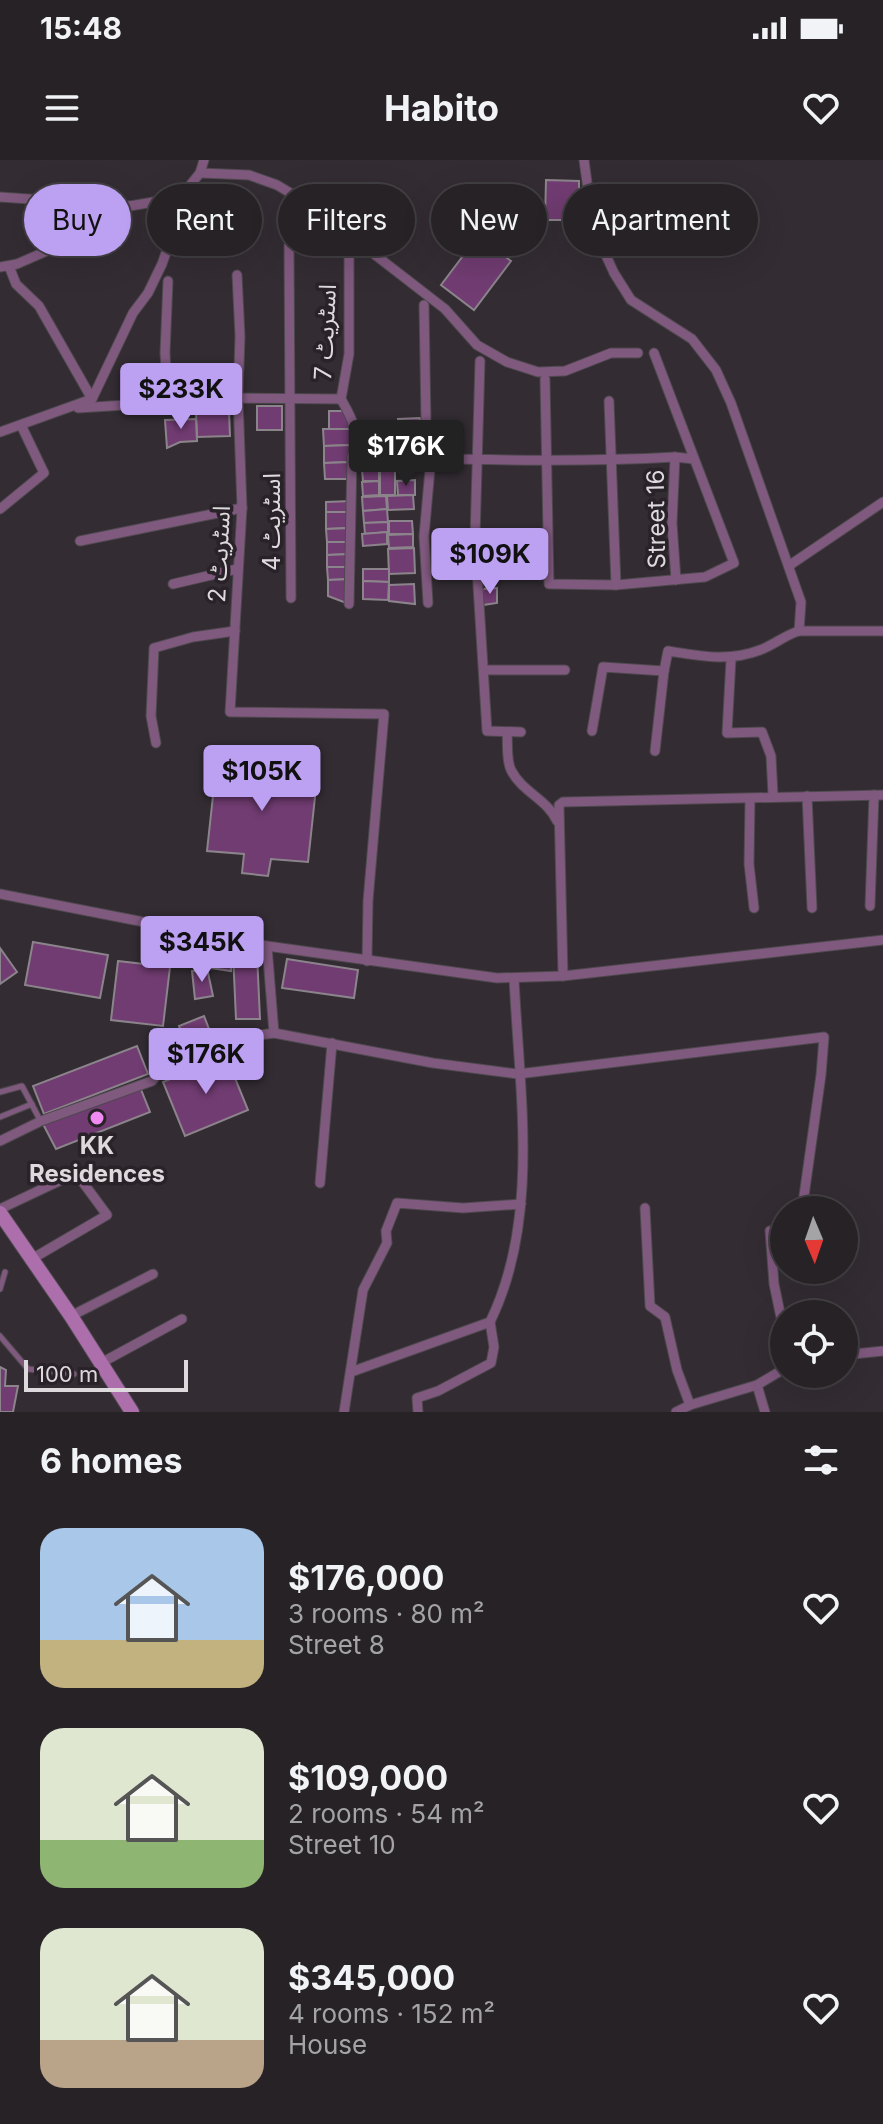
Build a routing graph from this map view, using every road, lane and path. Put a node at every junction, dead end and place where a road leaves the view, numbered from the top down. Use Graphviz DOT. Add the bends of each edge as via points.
graph roads {
  1 [pos="204,160"];
  2 [pos="584,160"];
  3 [pos="200,173"];
  4 [pos="191,184"];
  5 [pos="0,197"];
  6 [pos="24,199"];
  7 [pos="31,256"];
  8 [pos="165,256"];
  9 [pos="289,256"];
  10 [pos="349,256"];
  11 [pos="4,266"];
  12 [pos="237,275"];
  13 [pos="168,281"];
  14 [pos="424,305"];
  15 [pos="638,353"];
  16 [pos="654,353"];
  17 [pos="480,361"];
  18 [pos="545,379"];
  19 [pos="238,398"];
  20 [pos="288,398"];
  21 [pos="92,399"];
  22 [pos="341,399"];
  23 [pos="609,401"];
  24 [pos="168,404"];
  25 [pos="67,408"];
  26 [pos="21,425"];
  27 [pos="0,432"];
  28 [pos="352,457"];
  29 [pos="476,457"];
  30 [pos="675,457"];
  31 [pos="431,458"];
  32 [pos="694,459"];
  33 [pos="548,462"];
  34 [pos="612,462"];
  35 [pos="883,502"];
  36 [pos="242,508"];
  37 [pos="0,509"];
  38 [pos="80,541"];
  39 [pos="790,565"];
  40 [pos="237,569"];
  41 [pos="676,580"];
  42 [pos="173,584"];
  43 [pos="616,585"];
  44 [pos="291,598"];
  45 [pos="428,603"];
  46 [pos="349,604"];
  47 [pos="235,631"];
  48 [pos="799,631"];
  49 [pos="883,631"];
  50 [pos="731,659"];
  51 [pos="484,670"];
  52 [pos="565,670"];
  53 [pos="664,671"];
  54 [pos="592,731"];
  55 [pos="507,732"];
  56 [pos="521,732"];
  57 [pos="156,743"];
  58 [pos="655,751"];
  59 [pos="773,795"];
  60 [pos="878,795"];
  61 [pos="807,796"];
  62 [pos="750,799"];
  63 [pos="560,828"];
  64 [pos="0,894"];
  65 [pos="870,906"];
  66 [pos="754,908"];
  67 [pos="812,908"];
  68 [pos="883,940"];
  69 [pos="267,946"];
  70 [pos="367,961"];
  71 [pos="563,976"];
  72 [pos="514,978"];
  73 [pos="274,1033"];
  74 [pos="332,1043"];
  75 [pos="518,1074"];
  76 [pos="0,1092"];
  77 [pos="32,1104"];
  78 [pos="0,1117"];
  79 [pos="41,1121"];
  80 [pos="0,1141"];
  81 [pos="320,1183"];
  82 [pos="804,1196"];
  83 [pos="521,1204"];
  84 [pos="645,1208"];
  85 [pos="0,1211"];
  86 [pos="30,1260"];
  87 [pos="5,1272"];
  88 [pos="153,1274"];
  89 [pos="0,1289"];
  90 [pos="71,1316"];
  91 [pos="182,1319"];
  92 [pos="490,1322"];
  93 [pos="0,1336"];
  94 [pos="883,1351"];
  95 [pos="858,1354"];
  96 [pos="101,1363"];
  97 [pos="351,1372"];
  98 [pos="74,1374"];
  99 [pos="770,1377"];
  100 [pos="757,1385"];
  101 [pos="690,1405"];
  102 [pos="132,1412"];
  103 [pos="344,1412"];
  104 [pos="418,1412"];
  105 [pos="676,1412"];
  106 [pos="765,1412"];
  1 -- 3 [label="street"];
  2 -- 39 [label="street" via="593,227 614,273 631,300 692,339 716,370"];
  3 -- 4 [label="street"];
  3 -- 15 [label="street" via="249,175 312,206 445,309 477,345 507,362 538,372 565,371 611,353"];
  5 -- 6 [label="street"];
  7 -- 11 [label="street"];
  8 -- 21 [label="street"];
  9 -- 20 [label="street, اسٹریٹ 4"];
  10 -- 22 [label="street, اسٹریٹ 7" via="349,354"];
  11 -- 21 [label="street" via="39,306"];
  12 -- 19 [label="street, اسٹریٹ 2"];
  13 -- 24 [label="street"];
  14 -- 31 [label="street"];
  16 -- 32 [label="street"];
  17 -- 29 [label="street"];
  18 -- 33 [label="street"];
  19 -- 20 [label="street"];
  19 -- 24 [label="street"];
  19 -- 36 [label="street, اسٹریٹ 2"];
  20 -- 22 [label="street"];
  20 -- 44 [label="street, اسٹریٹ 4"];
  21 -- 25 [label="street"];
  22 -- 28 [label="street, اسٹریٹ 7" via="356,425"];
  23 -- 34 [label="street"];
  24 -- 25 [label="street"];
  25 -- 26 [label="street"];
  26 -- 27 [label="street"];
  26 -- 37 [label="street" via="44,473"];
  28 -- 31 [label="street"];
  28 -- 46 [label="street, اسٹریٹ 7"];
  29 -- 31 [label="street"];
  29 -- 33 [label="street"];
  29 -- 51 [label="street" via="477,602"];
  30 -- 32 [label="street"];
  30 -- 34 [label="street"];
  30 -- 41 [label="street, Street 16"];
  31 -- 45 [label="street" via="424,536"];
  32 -- 41 [label="street" via="734,563 705,577"];
  33 -- 34 [label="street"];
  33 -- 43 [label="street" via="549,584"];
  34 -- 43 [label="street"];
  35 -- 39 [label="street"];
  36 -- 38 [label="street"];
  36 -- 40 [label="street, اسٹریٹ 2"];
  39 -- 48 [label="street" via="801,602"];
  40 -- 42 [label="street"];
  40 -- 47 [label="street, اسٹریٹ 2"];
  41 -- 43 [label="street"];
  47 -- 57 [label="street" via="154,648 151,716"];
  47 -- 70 [label="street, اسٹریٹ 2" via="230,712 384,714"];
  48 -- 49 [label="street"];
  48 -- 50 [label="street"];
  50 -- 53 [label="street" via="668,651"];
  50 -- 59 [label="street" via="727,733 762,732 771,756"];
  51 -- 52 [label="street"];
  51 -- 55 [label="street" via="487,731"];
  53 -- 54 [label="street" via="603,667"];
  53 -- 58 [label="street"];
  55 -- 56 [label="street"];
  55 -- 63 [label="street" via="510,768 553,812"];
  59 -- 61 [label="street"];
  59 -- 62 [label="street"];
  60 -- 61 [label="street"];
  60 -- 65 [label="street"];
  61 -- 67 [label="street"];
  62 -- 63 [label="street" via="563,802"];
  62 -- 66 [label="street"];
  63 -- 71 [label="street"];
  64 -- 69 [label="street"];
  68 -- 71 [label="street"];
  69 -- 70 [label="street"];
  69 -- 73 [label="street"];
  70 -- 72 [label="street"];
  71 -- 72 [label="street"];
  72 -- 75 [label="street"];
  73 -- 74 [label="street"];
  73 -- 79 [label="street" via="220,1041 169,1060 152,1081"];
  74 -- 75 [label="street"];
  74 -- 81 [label="street"];
  75 -- 82 [label="street" via="824,1037"];
  75 -- 83 [label="street"];
  76 -- 77 [label="lane" via="22,1086"];
  77 -- 78 [label="lane"];
  77 -- 79 [label="lane"];
  79 -- 80 [label="street"];
  83 -- 92 [label="street" via="504,1294"];
  83 -- 97 [label="street" via="463,1208 397,1203 387,1243 363,1290"];
  84 -- 101 [label="street" via="650,1306 665,1317"];
  85 -- 86 [label="main road"];
  85 -- 86 [label="street" via="76,1173 107,1215"];
  86 -- 90 [label="main road"];
  87 -- 89 [label="lane"];
  88 -- 90 [label="street"];
  90 -- 96 [label="main road"];
  91 -- 96 [label="street"];
  92 -- 97 [label="street"];
  92 -- 104 [label="street" via="491,1363 417,1398"];
  93 -- 98 [label="lane" via="28,1369"];
  94 -- 95 [label="street"];
  96 -- 102 [label="main road"];
  97 -- 103 [label="street"];
  99 -- 100 [label="street"];
  100 -- 101 [label="street"];
  100 -- 106 [label="street"];
  101 -- 105 [label="street"];
}
